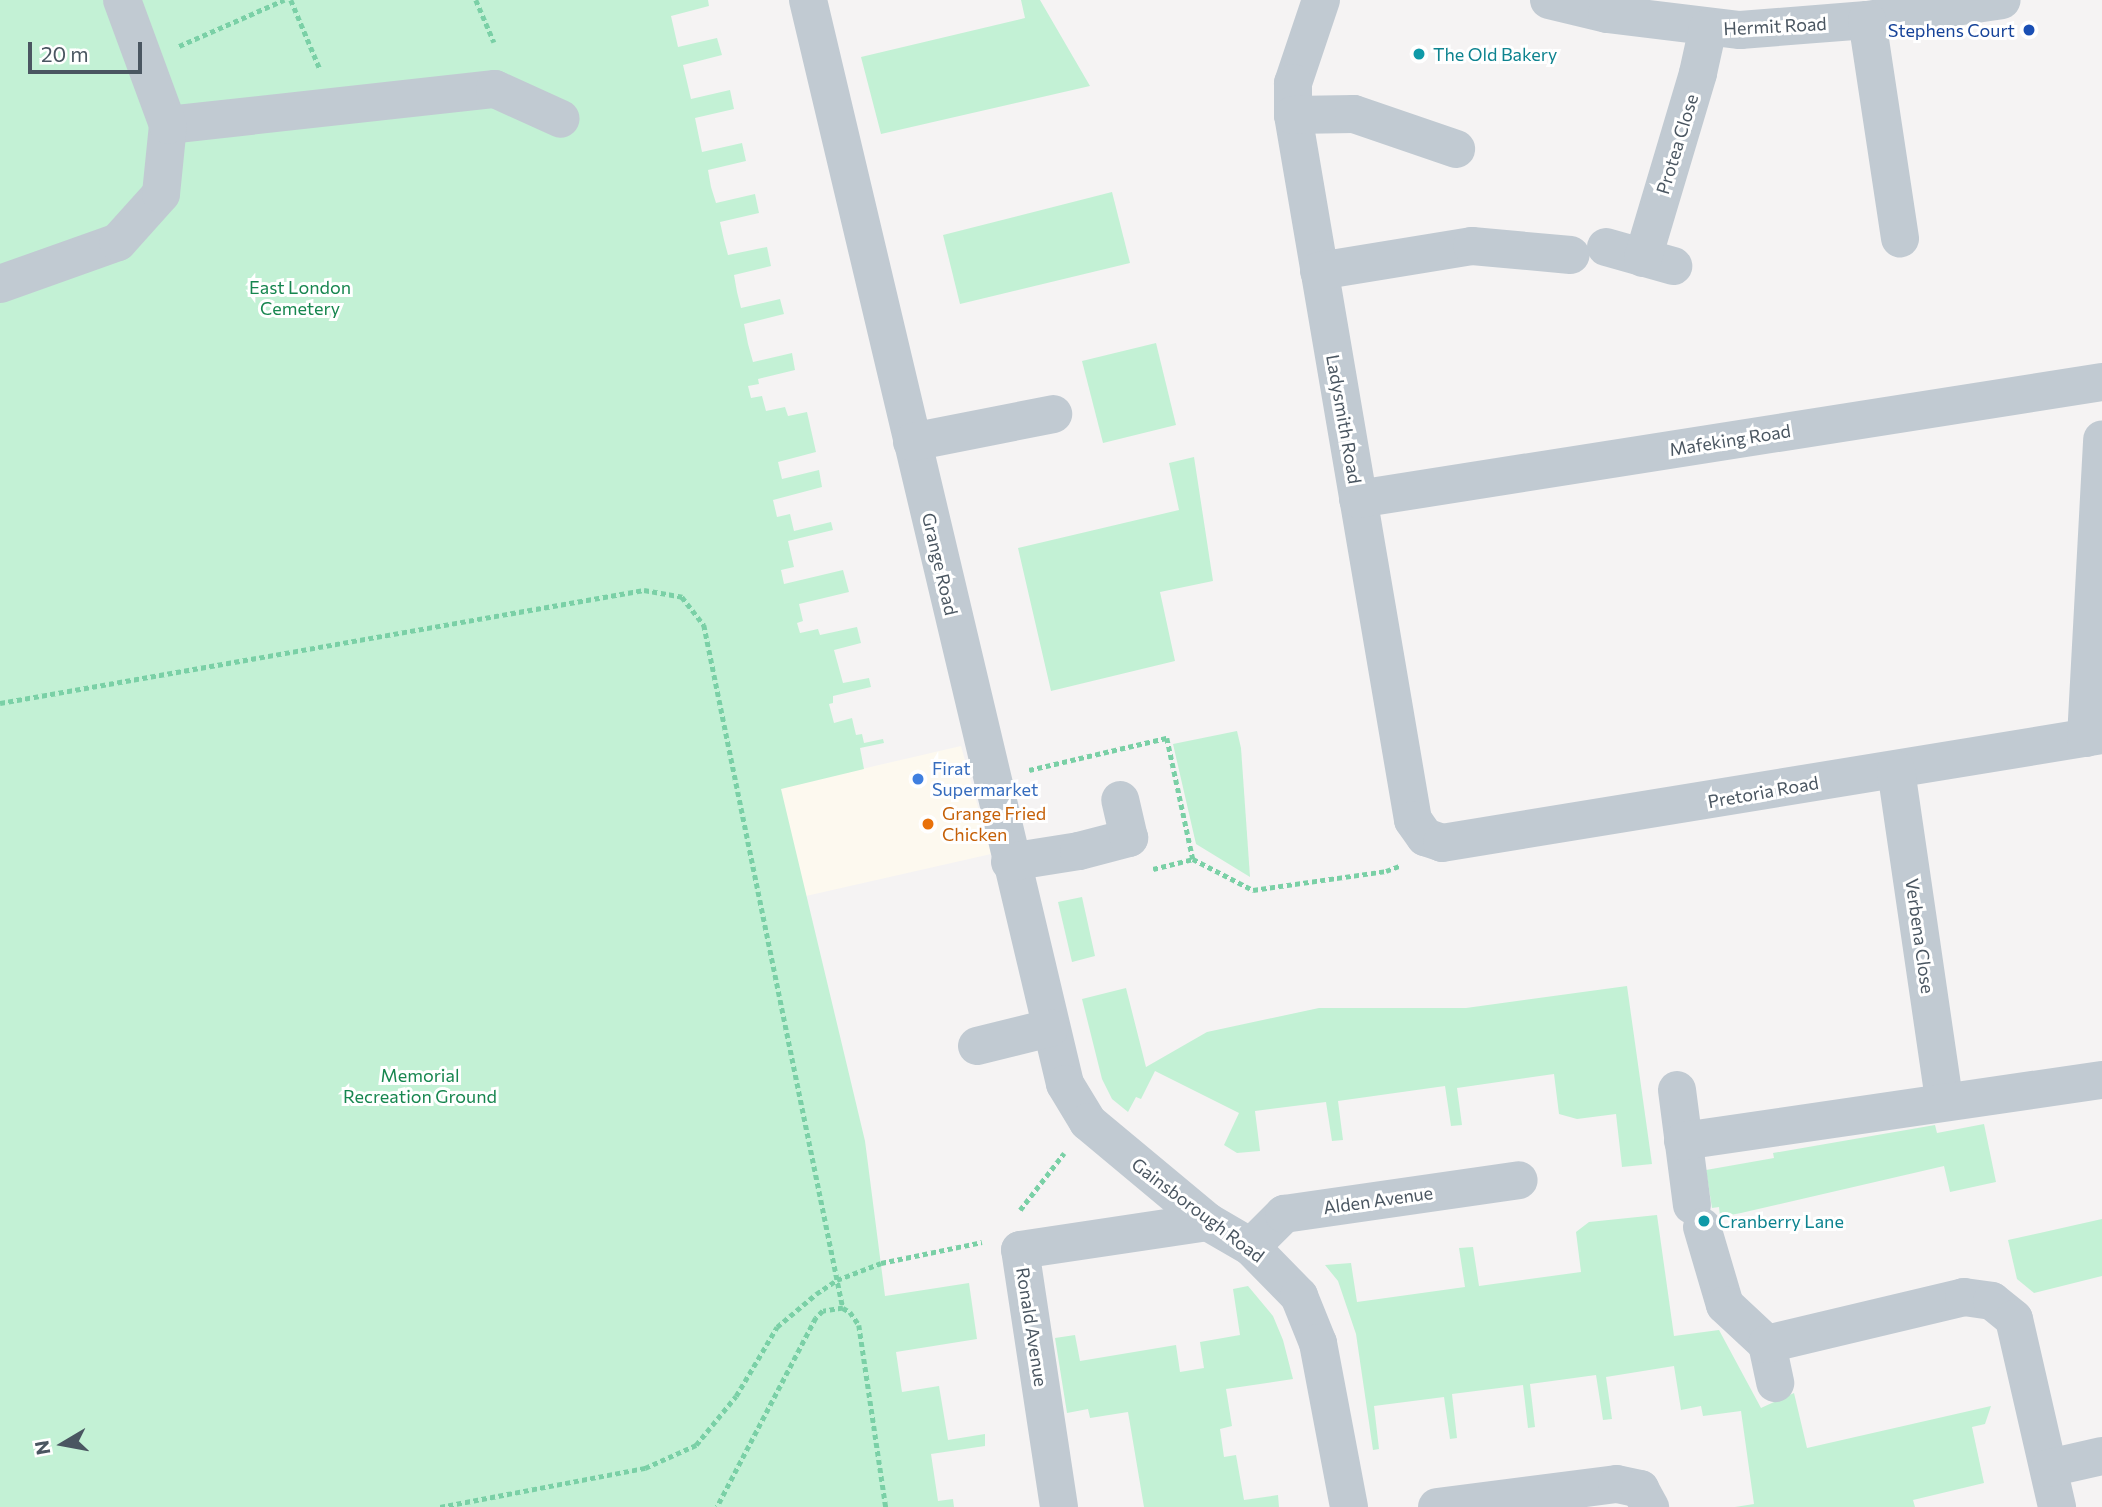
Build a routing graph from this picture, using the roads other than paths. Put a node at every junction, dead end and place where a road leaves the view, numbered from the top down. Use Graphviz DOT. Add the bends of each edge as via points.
graph roads {
  1 [pos="122,0"];
  2 [pos="808,0"];
  3 [pos="1321,0"];
  4 [pos="1549,0"];
  5 [pos="2003,0"];
  6 [pos="1867,20"];
  7 [pos="1708,29"];
  8 [pos="1293,115"];
  9 [pos="561,119"];
  10 [pos="168,125"];
  11 [pos="1456,149"];
  12 [pos="1899,239"];
  13 [pos="1319,271"];
  14 [pos="0,284"];
  15 [pos="2102,382"];
  16 [pos="1053,414"];
  17 [pos="2102,439"];
  18 [pos="912,442"];
  19 [pos="1358,499"];
  20 [pos="2094,736"];
  21 [pos="1896,770"];
  22 [pos="1119,800"];
  23 [pos="1414,851"];
  24 [pos="1010,862"];
  25 [pos="1050,1028"];
  26 [pos="977,1046"];
  27 [pos="2102,1080"];
  28 [pos="1677,1090"];
  29 [pos="1944,1101"];
  30 [pos="1088,1122"];
  31 [pos="1683,1141"];
  32 [pos="1518,1180"];
  33 [pos="1208,1222"];
  34 [pos="1251,1247"];
  35 [pos="1767,1344"];
  36 [pos="1775,1383"];
  37 [pos="2102,1456"];
  38 [pos="2049,1468"];
  39 [pos="1647,1488"];
  40 [pos="1059,1507"];
  41 [pos="1349,1507"];
  42 [pos="1437,1507"];
  43 [pos="2057,1507"];
  1 -- 10 [label="street"];
  2 -- 18 [label="street, Grange Road"];
  3 -- 8 [label="street, Ladysmith Road" via="1293,83"];
  4 -- 7 [label="street, Hermit Road" via="1607,15"];
  5 -- 6 [label="street, Hermit Road"];
  6 -- 7 [label="street, Hermit Road"];
  6 -- 12 [label="street"];
  7 -- 13 [label="street, Protea Close" via="1658,262 1588,251 1472,246"];
  8 -- 11 [label="street" via="1354,114"];
  8 -- 13 [label="street, Ladysmith Road"];
  9 -- 10 [label="street" via="495,89"];
  10 -- 14 [label="street" via="161,194 118,242"];
  13 -- 19 [label="street, Ladysmith Road"];
  15 -- 19 [label="street, Mafeking Road"];
  16 -- 18 [label="street"];
  17 -- 20 [label="street"];
  18 -- 24 [label="street, Grange Road"];
  19 -- 23 [label="street, Ladysmith Road" via="1413,820"];
  20 -- 21 [label="street, Pretoria Road"];
  21 -- 23 [label="street, Pretoria Road"];
  21 -- 29 [label="street, Verbena Close"];
  22 -- 24 [label="street" via="1129,838"];
  24 -- 25 [label="street, Grange Road"];
  25 -- 26 [label="street"];
  25 -- 30 [label="street, Grange Road" via="1065,1084"];
  27 -- 29 [label="street"];
  28 -- 31 [label="street"];
  29 -- 31 [label="street"];
  30 -- 33 [label="street, Gainsborough Road"];
  31 -- 35 [label="street" via="1697,1216 1725,1305"];
  32 -- 34 [label="street, Alden Avenue" via="1284,1214"];
  33 -- 34 [label="street, Gainsborough Road"];
  33 -- 40 [label="street, Ronald Avenue" via="1020,1250"];
  34 -- 41 [label="street, Gainsborough Road" via="1299,1296 1318,1343"];
  35 -- 36 [label="street"];
  35 -- 38 [label="street" via="1964,1297 1992,1301 2014,1319"];
  37 -- 38 [label="street"];
  38 -- 43 [label="street"];
  39 -- 42 [label="street" via="1617,1484"];
}
